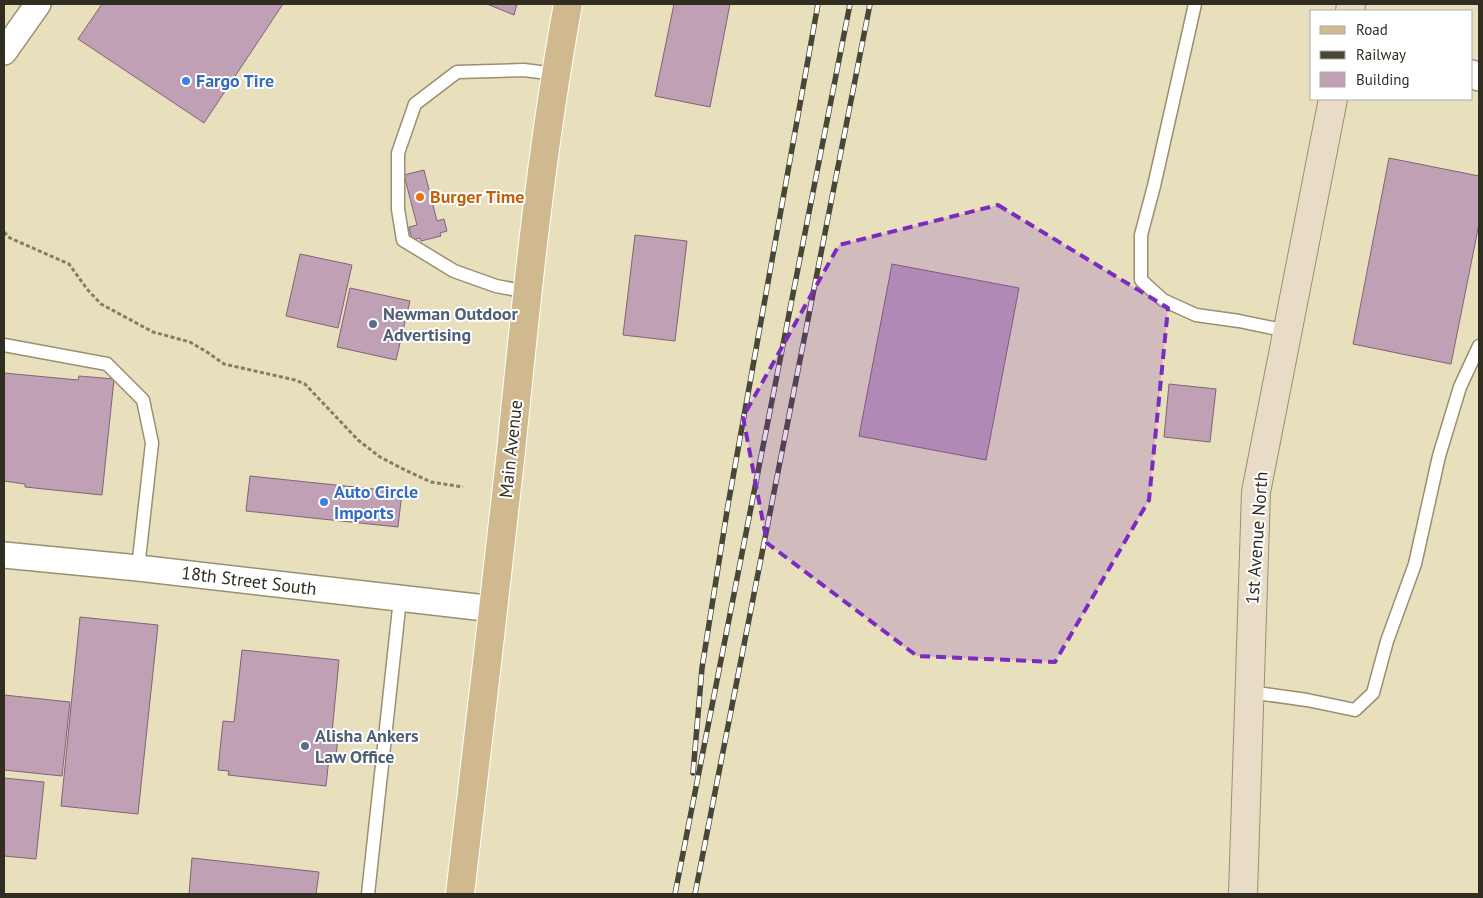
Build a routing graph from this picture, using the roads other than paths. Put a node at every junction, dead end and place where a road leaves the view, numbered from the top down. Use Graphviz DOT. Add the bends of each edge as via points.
graph roads {
  1 [pos="38,4"];
  2 [pos="568,4"];
  3 [pos="1195,4"];
  4 [pos="4,52"];
  5 [pos="555,74"];
  6 [pos="1332,100"];
  7 [pos="528,292"];
  8 [pos="1287,331"];
  9 [pos="4,345"];
  10 [pos="1479,346"];
  11 [pos="4,555"];
  12 [pos="138,568"];
  13 [pos="400,599"];
  14 [pos="494,609"];
  15 [pos="1250,692"];
  16 [pos="368,894"];
  17 [pos="460,894"];
  18 [pos="1243,894"];
  1 -- 4 [label="street"];
  2 -- 5 [label="main road, Main Avenue"];
  3 -- 8 [label="lane" via="1141,235 1142,280 1163,300 1196,315"];
  5 -- 7 [label="main road, Main Avenue"];
  5 -- 7 [label="lane" via="524,70 457,72 414,104 398,153 398,208 403,240 454,271 496,286"];
  6 -- 8 [label="street, 1st Avenue North"];
  7 -- 14 [label="main road, Main Avenue"];
  8 -- 15 [label="street, 1st Avenue North" via="1256,492"];
  9 -- 12 [label="lane" via="107,364 143,400 152,443"];
  10 -- 15 [label="lane" via="1460,387 1439,456 1414,564 1387,641 1373,694 1355,710"];
  11 -- 12 [label="street, 18th Street South"];
  12 -- 13 [label="street, 18th Street South"];
  13 -- 14 [label="street, 18th Street South"];
  13 -- 16 [label="lane"];
  14 -- 17 [label="main road, Main Avenue"];
  15 -- 18 [label="street, 1st Avenue North"];
}
